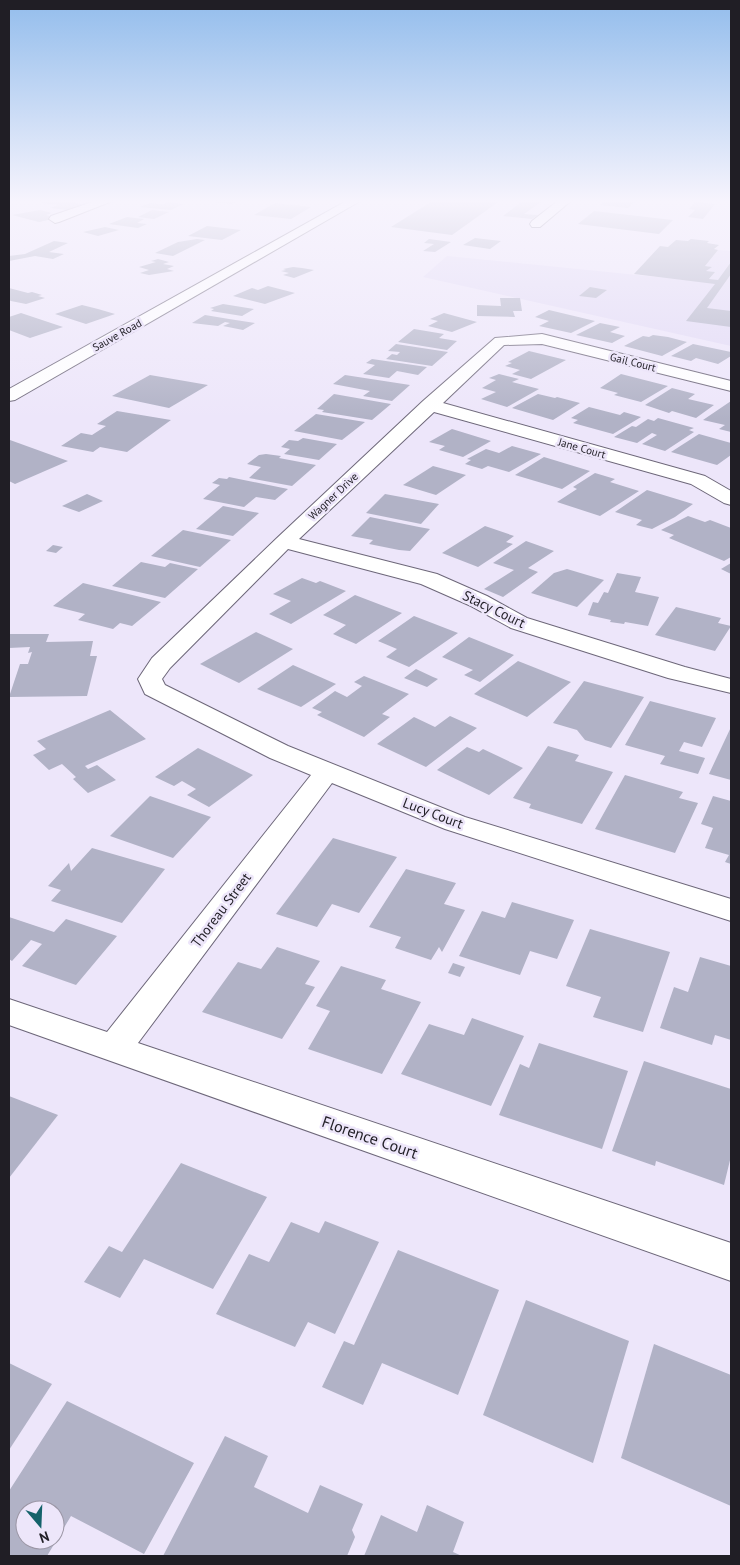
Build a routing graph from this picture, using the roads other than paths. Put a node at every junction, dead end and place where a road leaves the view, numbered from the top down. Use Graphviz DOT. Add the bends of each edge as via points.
graph roads {
  1 [pos="227,273"];
  2 [pos="534,339"];
  3 [pos="731,386"];
  4 [pos="9,396"];
  5 [pos="429,405"];
  6 [pos="731,499"];
  7 [pos="284,542"];
  8 [pos="151,682"];
  9 [pos="731,686"];
  10 [pos="327,772"];
  11 [pos="731,910"];
  12 [pos="9,1012"];
  13 [pos="114,1049"];
  14 [pos="731,1262"];
  1 -- 4 [label="street, Sauve Road"];
  2 -- 3 [label="street, Gail Court"];
  2 -- 5 [label="street, Wagner Drive" via="500,341"];
  5 -- 6 [label="street, Jane Court" via="698,480"];
  5 -- 7 [label="street, Wagner Drive"];
  7 -- 8 [label="street, Wagner Drive" via="161,663"];
  7 -- 9 [label="street, Stacy Court" via="429,579 519,623 677,673"];
  8 -- 10 [label="street, Lucy Court" via="154,689 278,752"];
  10 -- 11 [label="street, Lucy Court" via="456,823"];
  10 -- 13 [label="street, Thoreau Street"];
  12 -- 13 [label="street, Florence Court"];
  13 -- 14 [label="street, Florence Court"];
}
